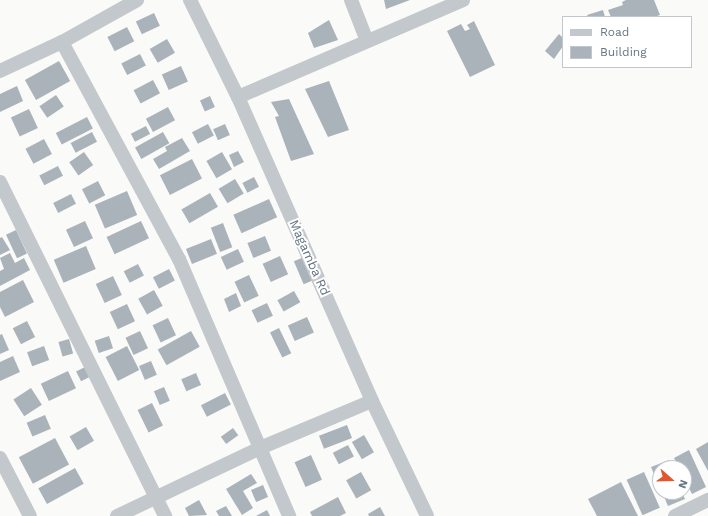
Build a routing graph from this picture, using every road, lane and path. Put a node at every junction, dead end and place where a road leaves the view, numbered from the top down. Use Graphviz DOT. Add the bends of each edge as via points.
graph roads {
  1 [pos="137,0"];
  2 [pos="190,0"];
  3 [pos="351,0"];
  4 [pos="463,0"];
  5 [pos="367,41"];
  6 [pos="62,42"];
  7 [pos="0,71"];
  8 [pos="238,97"];
  9 [pos="0,182"];
  10 [pos="372,401"];
  11 [pos="260,448"];
  12 [pos="0,458"];
  13 [pos="156,498"];
  14 [pos="708,500"];
  15 [pos="30,516"];
  16 [pos="117,516"];
  17 [pos="165,516"];
  18 [pos="289,516"];
  19 [pos="427,516"];
  20 [pos="675,516"];
  1 -- 6 [label="street"];
  2 -- 8 [label="street, Magamba Rd"];
  3 -- 5 [label="street"];
  4 -- 5 [label="street"];
  5 -- 8 [label="street"];
  6 -- 7 [label="street"];
  6 -- 11 [label="street" via="179,259"];
  8 -- 10 [label="street, Magamba Rd"];
  9 -- 13 [label="street"];
  10 -- 11 [label="street"];
  10 -- 19 [label="street, Magamba Rd"];
  11 -- 13 [label="street"];
  11 -- 18 [label="street"];
  12 -- 15 [label="street"];
  13 -- 16 [label="street"];
  13 -- 17 [label="street"];
  14 -- 20 [label="street"];
}
